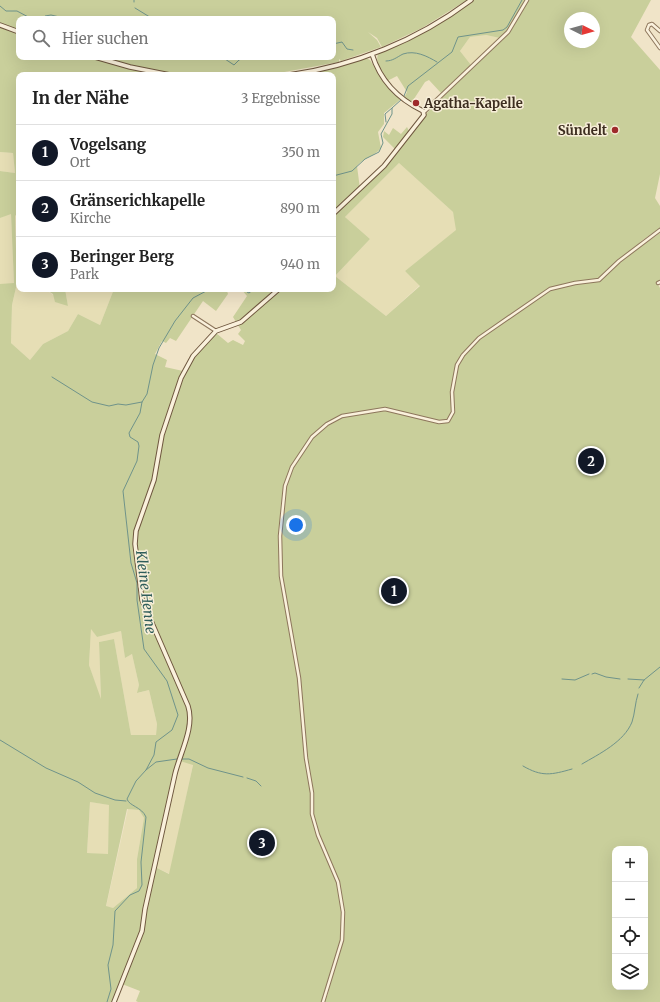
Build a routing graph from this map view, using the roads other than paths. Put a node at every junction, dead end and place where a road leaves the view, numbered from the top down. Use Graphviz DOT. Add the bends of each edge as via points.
graph roads {
  1 [pos="471,0"];
  2 [pos="527,0"];
  3 [pos="0,26"];
  4 [pos="16,31"];
  5 [pos="660,31"];
  6 [pos="660,48"];
  7 [pos="372,54"];
  8 [pos="106,60"];
  9 [pos="155,72"];
  10 [pos="303,72"];
  11 [pos="424,112"];
  12 [pos="336,211"];
  13 [pos="660,230"];
  14 [pos="276,292"];
  15 [pos="193,316"];
  16 [pos="216,331"];
  17 [pos="114,1002"];
  18 [pos="323,1002"];
  1 -- 7 [label="street" via="424,30"];
  2 -- 11 [label="street" via="508,32"];
  3 -- 4 [label="street"];
  5 -- 6 [label="street" via="652,24 648,25 646,30"];
  7 -- 10 [label="street"];
  7 -- 11 [label="street" via="386,82 410,104"];
  8 -- 9 [label="street"];
  11 -- 12 [label="street" via="424,116 388,162"];
  13 -- 18 [label="street" via="600,279 550,289 479,338 457,365 452,392 453,412 448,421 436,421 388,409 345,415 333,420 316,433 288,475 280,530 282,589 299,678 312,814 338,882 344,921 340,949"];
  14 -- 16 [label="street" via="241,322"];
  15 -- 16 [label="street"];
  16 -- 17 [label="street" via="194,353 181,378 160,439 154,480 136,534 142,600 190,716 145,909 143,929"];
}
